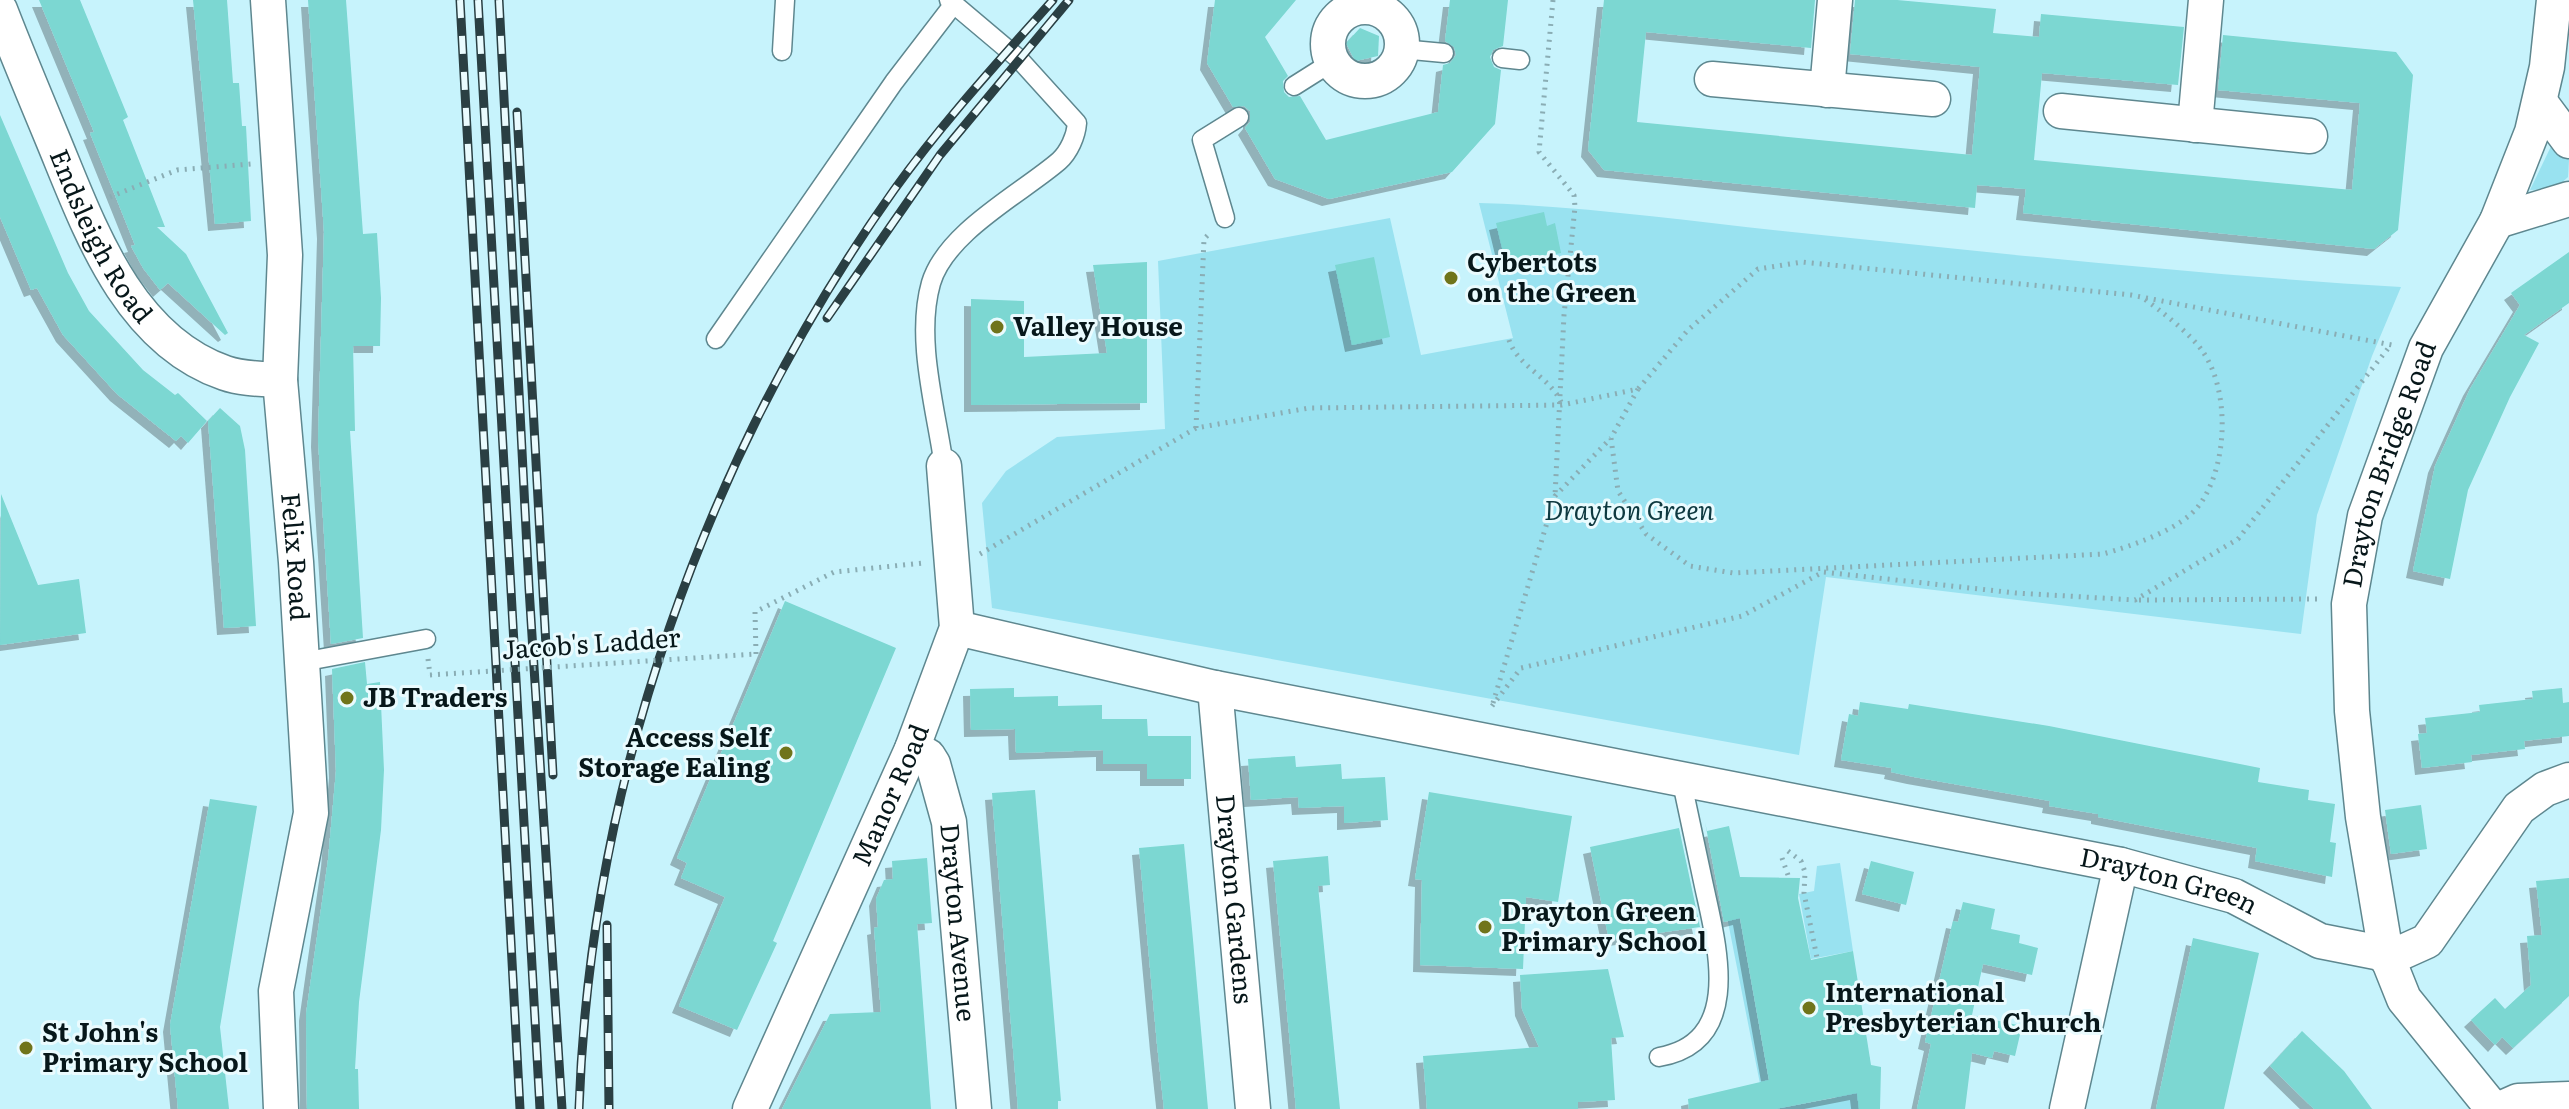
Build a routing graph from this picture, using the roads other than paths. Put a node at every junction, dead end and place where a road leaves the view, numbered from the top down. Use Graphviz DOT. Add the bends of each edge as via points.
graph roads {
  1 [pos="268,0"];
  2 [pos="785,0"];
  3 [pos="1835,0"];
  4 [pos="2206,0"];
  5 [pos="2554,0"];
  6 [pos="951,3"];
  7 [pos="1378,4"];
  8 [pos="1,15"];
  9 [pos="1401,49"];
  10 [pos="782,51"];
  11 [pos="1444,53"];
  12 [pos="1332,62"];
  13 [pos="1712,79"];
  14 [pos="1294,86"];
  15 [pos="1827,90"];
  16 [pos="1933,99"];
  17 [pos="2540,102"];
  18 [pos="2061,111"];
  19 [pos="1239,117"];
  20 [pos="2195,125"];
  21 [pos="2310,136"];
  22 [pos="2569,141"];
  23 [pos="2569,199"];
  24 [pos="1225,218"];
  25 [pos="2497,221"];
  26 [pos="716,339"];
  27 [pos="280,380"];
  28 [pos="944,466"];
  29 [pos="957,628"];
  30 [pos="426,639"];
  31 [pos="302,662"];
  32 [pos="1215,688"];
  33 [pos="912,749"];
  34 [pos="1681,778"];
  35 [pos="2569,780"];
  36 [pos="2121,865"];
  37 [pos="2386,956"];
  38 [pos="1659,1057"];
  39 [pos="2569,1099"];
  40 [pos="281,1109"];
  41 [pos="750,1109"];
  42 [pos="974,1109"];
  43 [pos="1253,1109"];
  44 [pos="2067,1109"];
  45 [pos="2493,1109"];
  46 [pos="2500,1109"];
  1 -- 27 [label="street, Felix Road" via="285,255"];
  2 -- 10 [label="lane"];
  3 -- 15 [label="street"];
  4 -- 20 [label="street"];
  5 -- 17 [label="street, Drayton Bridge Road"];
  6 -- 26 [label="lane"];
  6 -- 28 [label="lane" via="1019,59 1077,123 1060,160 988,212 932,280 926,312"];
  7 -- 9 [label="street" via="1399,29"];
  7 -- 12 [label="street" via="1340,16 1328,38"];
  8 -- 27 [label="street, Endsleigh Road" via="101,255 140,309 166,338 204,364 227,374"];
  9 -- 11 [label="lane"];
  9 -- 12 [label="street" via="1392,69 1372,80 1349,78"];
  12 -- 14 [label="lane"];
  13 -- 15 [label="street"];
  15 -- 16 [label="street"];
  17 -- 22 [label="street"];
  17 -- 25 [label="street, Drayton Bridge Road"];
  18 -- 20 [label="street"];
  19 -- 24 [label="lane" via="1202,140"];
  20 -- 21 [label="street"];
  23 -- 25 [label="street"];
  25 -- 37 [label="street, Drayton Bridge Road" via="2426,348 2365,516 2349,604 2352,711 2363,817"];
  27 -- 31 [label="street, Felix Road"];
  28 -- 29 [label="street, Manor Road"];
  29 -- 32 [label="street, Drayton Green"];
  29 -- 33 [label="street, Manor Road"];
  30 -- 31 [label="lane"];
  31 -- 40 [label="street, Felix Road" via="311,813 276,991"];
  32 -- 34 [label="street, Drayton Green"];
  32 -- 43 [label="street, Drayton Gardens"];
  33 -- 41 [label="street, Manor Road"];
  33 -- 42 [label="street, Drayton Avenue" via="933,764 949,822"];
  34 -- 36 [label="street, Drayton Green"];
  34 -- 38 [label="lane" via="1714,932 1717,999 1704,1034 1691,1047"];
  35 -- 37 [label="street" via="2519,808 2427,941"];
  36 -- 37 [label="street, Drayton Green" via="2234,896 2320,941"];
  36 -- 44 [label="street"];
  37 -- 45 [label="street, Drayton Bridge Road" via="2404,999"];
  39 -- 46 [label="street" via="2518,1101"];
}
